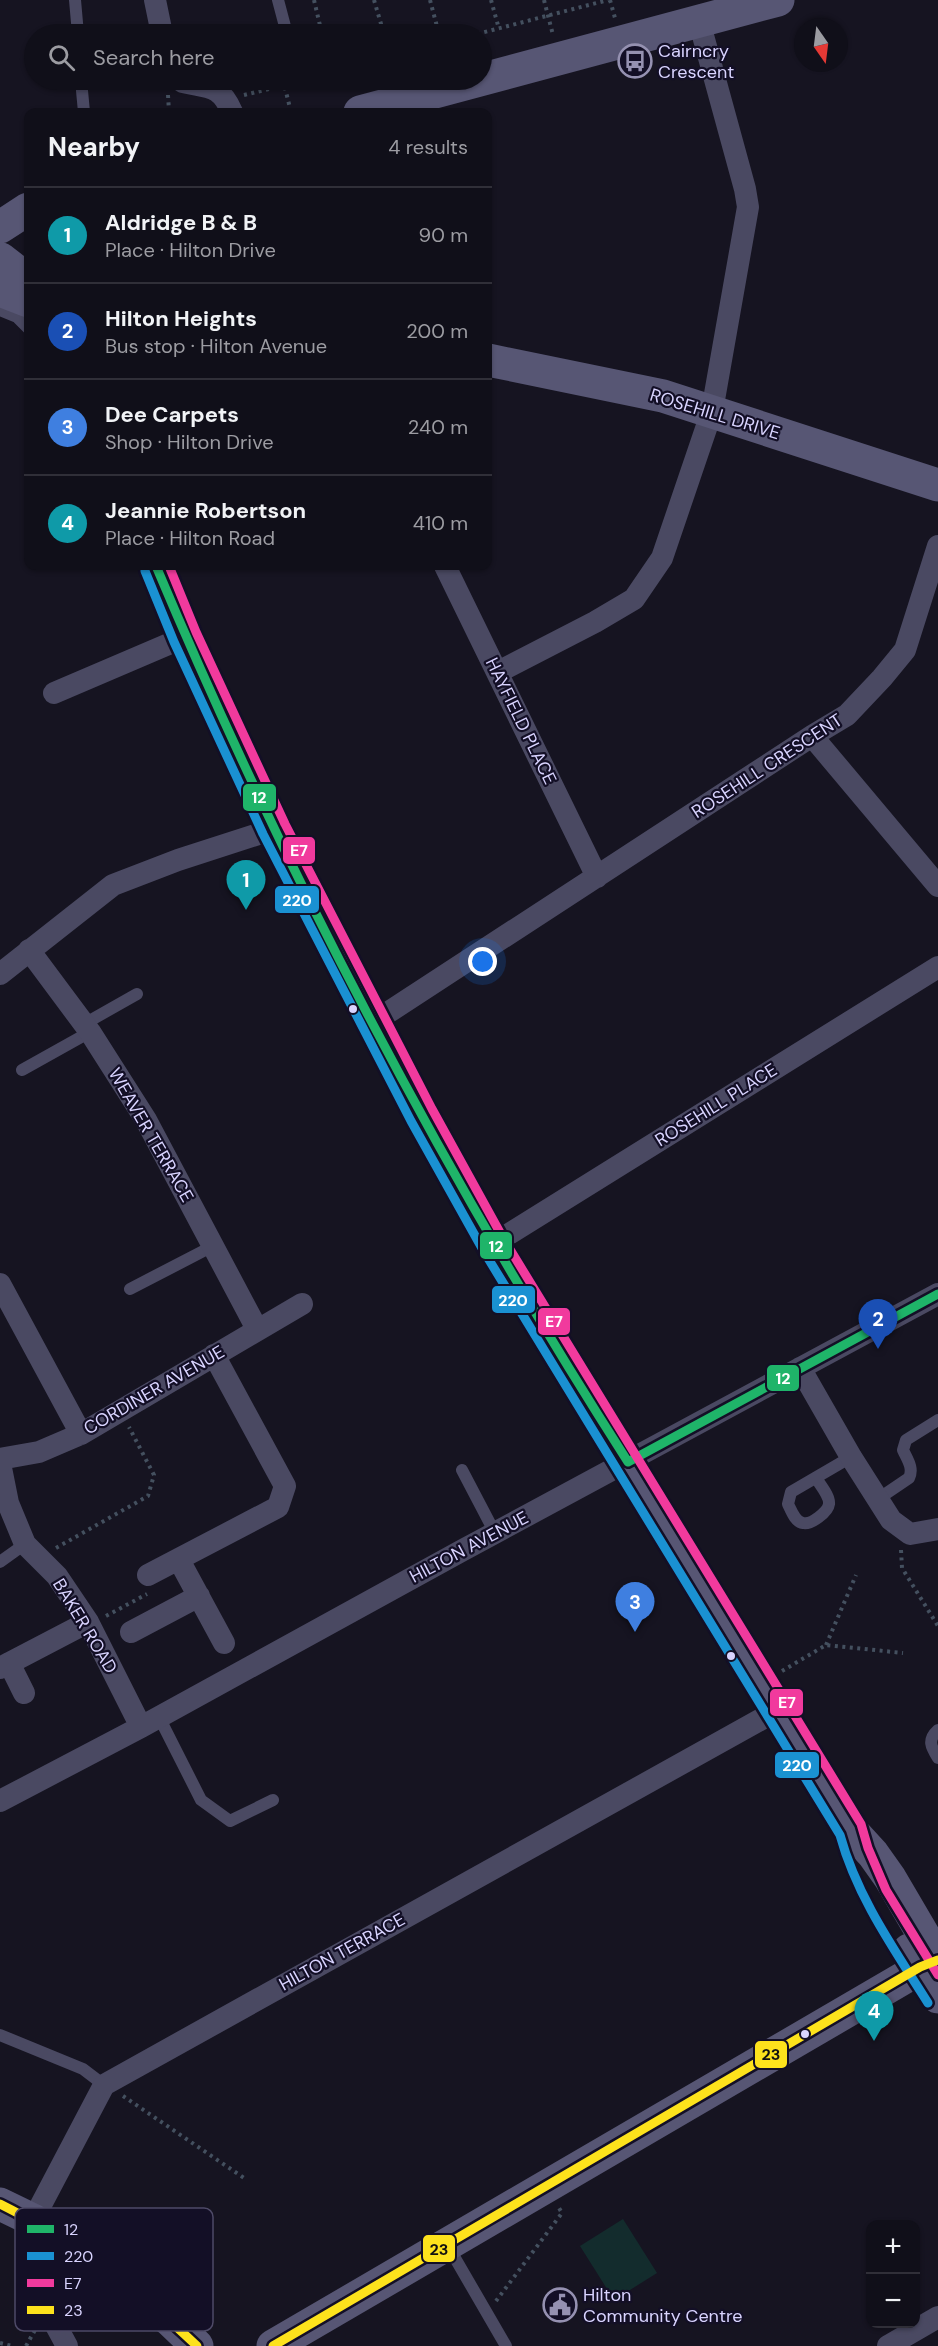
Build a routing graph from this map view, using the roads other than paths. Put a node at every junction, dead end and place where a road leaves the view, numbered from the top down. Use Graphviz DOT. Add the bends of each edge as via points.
graph roads {
  1 [pos="75,0"];
  2 [pos="155,0"];
  3 [pos="278,0"];
  4 [pos="778,0"];
  5 [pos="699,21"];
  6 [pos="77,24"];
  7 [pos="160,24"];
  8 [pos="284,24"];
  9 [pos="492,76"];
  10 [pos="82,90"];
  11 [pos="216,90"];
  12 [pos="441,90"];
  13 [pos="229,106"];
  14 [pos="84,108"];
  15 [pos="375,108"];
  16 [pos="24,224"];
  17 [pos="12,268"];
  18 [pos="0,310"];
  19 [pos="24,324"];
  20 [pos="492,361"];
  21 [pos="712,411"];
  22 [pos="938,485"];
  23 [pos="938,546"];
  24 [pos="158,570"];
  25 [pos="448,570"];
  26 [pos="185,637"];
  27 [pos="498,672"];
  28 [pos="54,693"];
  29 [pos="812,736"];
  30 [pos="273,829"];
  31 [pos="597,877"];
  32 [pos="938,886"];
  33 [pos="29,950"];
  34 [pos="938,967"];
  35 [pos="0,974"];
  36 [pos="136,994"];
  37 [pos="372,1023"];
  38 [pos="87,1028"];
  39 [pos="22,1070"];
  40 [pos="493,1244"];
  41 [pos="213,1246"];
  42 [pos="0,1284"];
  43 [pos="130,1289"];
  44 [pos="938,1294"];
  45 [pos="302,1304"];
  46 [pos="257,1329"];
  47 [pos="214,1355"];
  48 [pos="800,1368"];
  49 [pos="938,1420"];
  50 [pos="81,1434"];
  51 [pos="850,1457"];
  52 [pos="0,1461"];
  53 [pos="628,1462"];
  54 [pos="462,1470"];
  55 [pos="816,1478"];
  56 [pos="878,1499"];
  57 [pos="938,1529"];
  58 [pos="495,1533"];
  59 [pos="32,1551"];
  60 [pos="0,1562"];
  61 [pos="199,1596"];
  62 [pos="89,1624"];
  63 [pos="130,1632"];
  64 [pos="224,1643"];
  65 [pos="4,1666"];
  66 [pos="24,1694"];
  67 [pos="776,1710"];
  68 [pos="150,1722"];
  69 [pos="938,1730"];
  70 [pos="938,1758"];
  71 [pos="273,1800"];
  72 [pos="0,1801"];
  73 [pos="933,1961"];
  74 [pos="938,1997"];
  75 [pos="0,2035"];
  76 [pos="104,2085"];
  77 [pos="0,2204"];
  78 [pos="39,2208"];
  79 [pos="15,2211"];
  80 [pos="447,2245"];
  81 [pos="938,2317"];
  82 [pos="59,2331"];
  83 [pos="181,2331"];
  84 [pos="67,2346"];
  85 [pos="197,2346"];
  86 [pos="273,2346"];
  87 [pos="506,2346"];
  88 [pos="888,2346"];
  1 -- 6 [label="lane"];
  2 -- 7 [label="street"];
  3 -- 8 [label="lane"];
  4 -- 5 [label="street"];
  5 -- 9 [label="street"];
  5 -- 21 [label="street" via="748,207"];
  10 -- 14 [label="lane"];
  11 -- 13 [label="street"];
  12 -- 15 [label="street"];
  16 -- 17 [label="street"];
  18 -- 19 [label="lane"];
  20 -- 21 [label="street, ROSEHILL DRIVE" via="663,396"];
  21 -- 22 [label="street, ROSEHILL DRIVE"];
  21 -- 27 [label="street" via="662,558 634,598"];
  23 -- 29 [label="street, ROSEHILL CRESCENT" via="905,650 847,716"];
  24 -- 26 [label="street"];
  25 -- 27 [label="street, HAYFIELD PLACE"];
  26 -- 28 [label="street"];
  26 -- 30 [label="street"];
  27 -- 31 [label="street, HAYFIELD PLACE"];
  29 -- 31 [label="street, ROSEHILL CRESCENT"];
  29 -- 32 [label="street"];
  30 -- 33 [label="street" via="113,885"];
  30 -- 37 [label="street"];
  31 -- 37 [label="street, ROSEHILL CRESCENT"];
  33 -- 35 [label="street"];
  33 -- 38 [label="street, WEAVER TERRACE"];
  34 -- 40 [label="street, ROSEHILL PLACE"];
  36 -- 38 [label="lane"];
  37 -- 40 [label="street"];
  38 -- 39 [label="lane"];
  38 -- 41 [label="street, WEAVER TERRACE" via="146,1120"];
  40 -- 53 [label="street"];
  41 -- 43 [label="lane"];
  41 -- 46 [label="street, WEAVER TERRACE"];
  42 -- 50 [label="street"];
  44 -- 48 [label="street, HILTON AVENUE"];
  45 -- 46 [label="street, CORDINER AVENUE"];
  46 -- 47 [label="street, CORDINER AVENUE"];
  47 -- 50 [label="street, CORDINER AVENUE"];
  47 -- 61 [label="street" via="285,1486 278,1507 163,1568"];
  48 -- 51 [label="street"];
  48 -- 53 [label="street, HILTON AVENUE"];
  49 -- 56 [label="lane" via="906,1440 903,1450 912,1468 909,1478"];
  50 -- 52 [label="street, CORDINER AVENUE" via="39,1452"];
  51 -- 55 [label="lane"];
  51 -- 56 [label="street"];
  52 -- 59 [label="street, BAKER ROAD" via="8,1503"];
  53 -- 58 [label="street, HILTON AVENUE"];
  53 -- 67 [label="street"];
  54 -- 58 [label="lane"];
  56 -- 57 [label="street" via="891,1520 910,1534"];
  58 -- 68 [label="street, HILTON AVENUE"];
  59 -- 60 [label="lane"];
  59 -- 62 [label="street, BAKER ROAD" via="57,1576"];
  61 -- 63 [label="street"];
  61 -- 64 [label="street"];
  62 -- 65 [label="street"];
  62 -- 68 [label="street, BAKER ROAD"];
  65 -- 66 [label="street"];
  67 -- 73 [label="street" via="851,1830 890,1878"];
  67 -- 76 [label="street, HILTON TERRACE"];
  68 -- 71 [label="lane" via="201,1800 230,1821"];
  68 -- 72 [label="street, HILTON AVENUE"];
  69 -- 70 [label="lane" via="930,1743"];
  73 -- 74 [label="street"];
  73 -- 80 [label="street"];
  75 -- 76 [label="lane" via="83,2069"];
  76 -- 78 [label="street"];
  77 -- 79 [label="street"];
  80 -- 86 [label="street"];
  80 -- 87 [label="lane"];
  81 -- 88 [label="street"];
  82 -- 84 [label="street"];
  83 -- 85 [label="street"];
}
